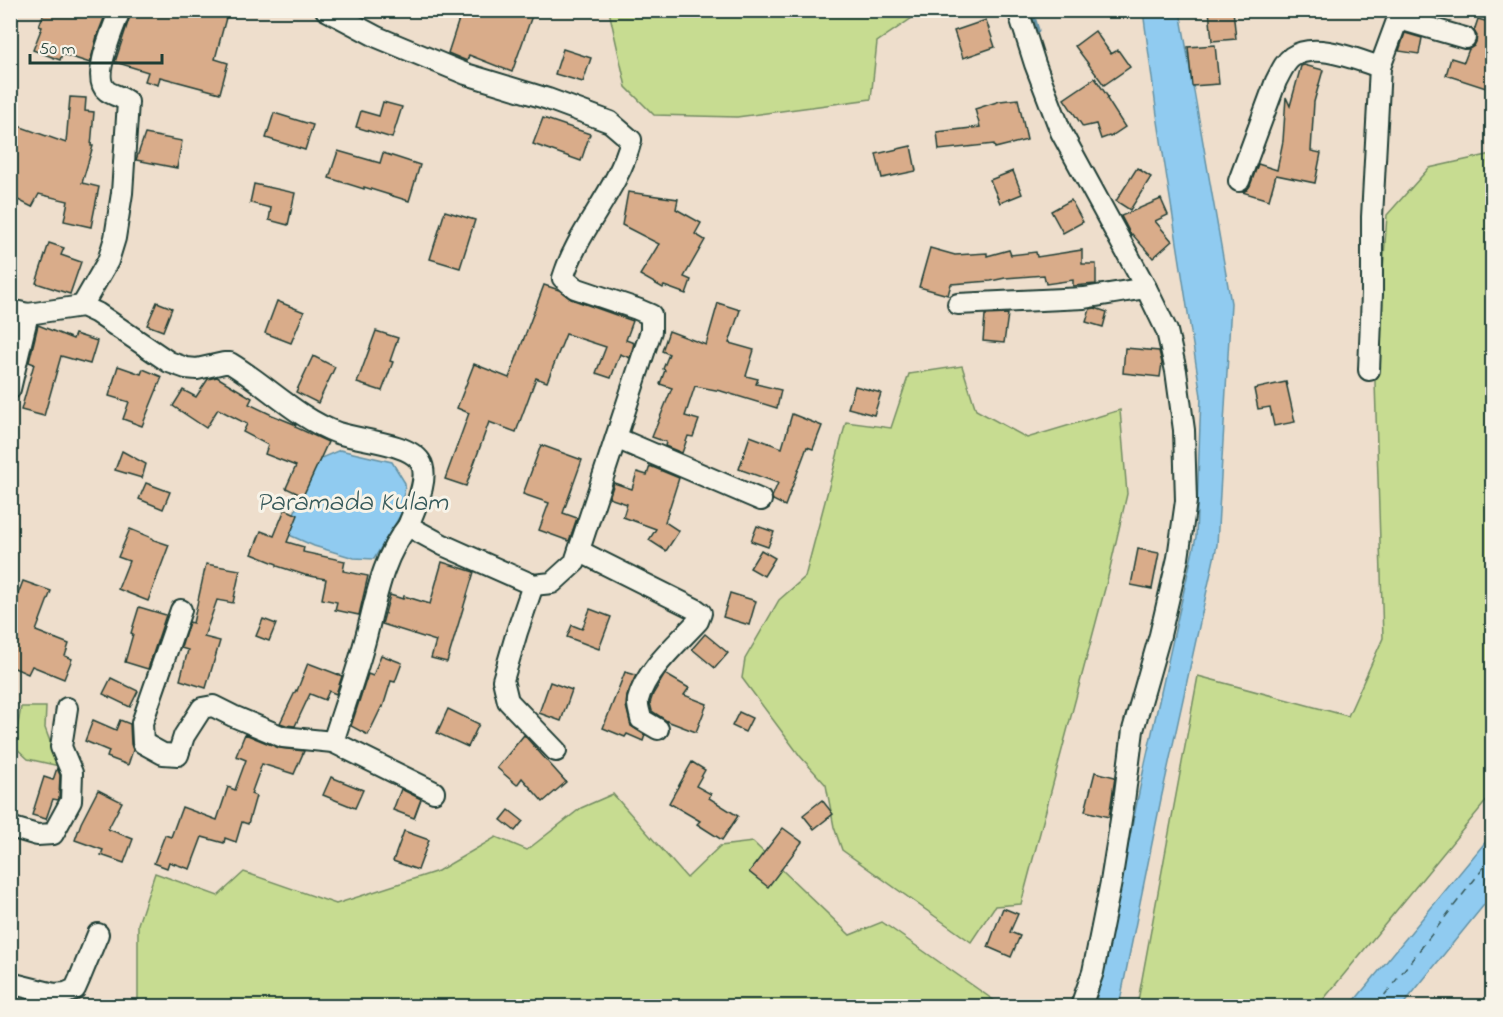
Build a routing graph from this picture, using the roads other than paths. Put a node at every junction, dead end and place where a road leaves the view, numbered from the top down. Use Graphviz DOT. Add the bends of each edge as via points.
graph roads {
  1 [pos="120,10"];
  2 [pos="326,10"];
  3 [pos="1018,10"];
  4 [pos="1400,15"];
  5 [pos="1465,38"];
  6 [pos="1380,67"];
  7 [pos="1239,181"];
  8 [pos="1146,288"];
  9 [pos="958,304"];
  10 [pos="82,306"];
  11 [pos="19,312"];
  12 [pos="1369,370"];
  13 [pos="10,389"];
  14 [pos="616,438"];
  15 [pos="761,500"];
  16 [pos="408,526"];
  17 [pos="579,551"];
  18 [pos="533,585"];
  19 [pos="181,610"];
  20 [pos="67,708"];
  21 [pos="658,729"];
  22 [pos="333,742"];
  23 [pos="556,751"];
  24 [pos="434,792"];
  25 [pos="10,827"];
  26 [pos="98,934"];
  27 [pos="10,983"];
  28 [pos="1081,1006"];
  1 -- 10 [label="street" via="100,74 107,92 128,102 119,218 108,261"];
  2 -- 14 [label="street" via="466,74 610,122 631,140 612,187 563,278 575,288 651,315 651,331"];
  3 -- 8 [label="street" via="1061,132"];
  4 -- 5 [label="street"];
  4 -- 6 [label="street"];
  6 -- 7 [label="street" via="1334,53 1306,51 1293,56 1276,81"];
  6 -- 12 [label="street"];
  8 -- 9 [label="street" via="1084,298"];
  8 -- 28 [label="street" via="1167,331 1176,371 1184,430 1186,501 1178,558 1133,730 1111,882 1093,972"];
  10 -- 11 [label="street"];
  10 -- 16 [label="street" via="169,362 197,369 230,363 306,417 338,433 414,455 420,460 424,479"];
  11 -- 13 [label="street"];
  14 -- 15 [label="street"];
  14 -- 17 [label="street"];
  16 -- 18 [label="street"];
  16 -- 22 [label="street" via="397,539 382,575"];
  17 -- 18 [label="street" via="575,562 552,583"];
  17 -- 21 [label="street" via="701,613 645,682 637,703 641,719"];
  18 -- 23 [label="street" via="503,680 507,701"];
  19 -- 22 [label="street" via="142,723 143,743 163,754 178,755 184,736 202,708 213,706 283,737"];
  20 -- 25 [label="street" via="61,747 72,772 71,801 54,834 37,835"];
  22 -- 24 [label="street"];
  26 -- 27 [label="street" via="75,989 54,993"];
}
